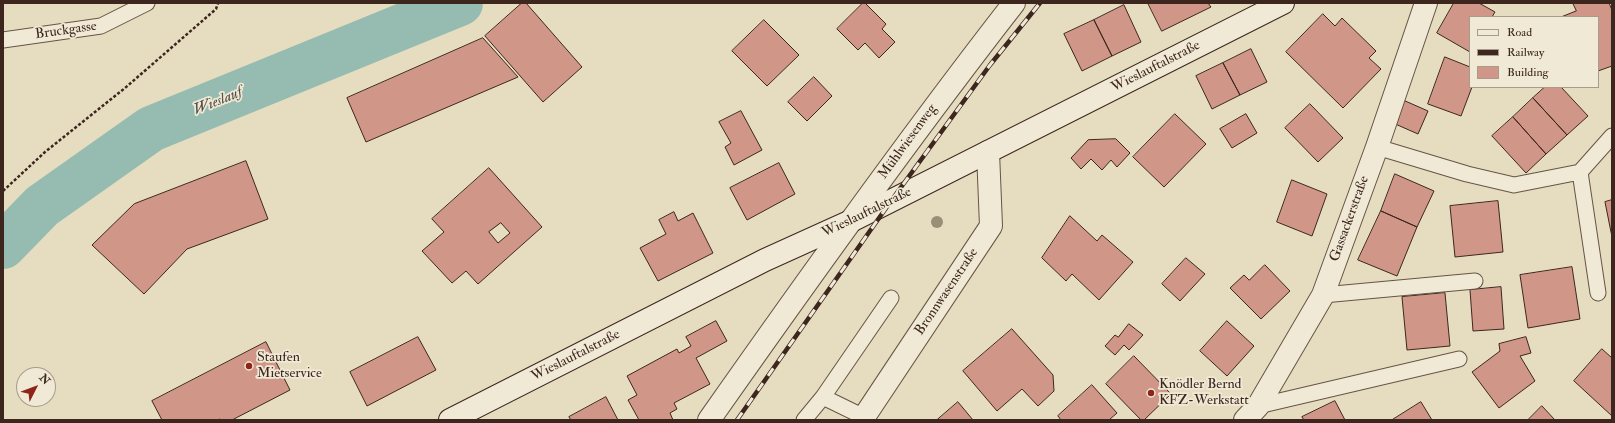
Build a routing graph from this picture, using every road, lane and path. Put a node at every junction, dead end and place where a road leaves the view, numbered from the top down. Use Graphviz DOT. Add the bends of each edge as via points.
graph roads {
  1 [pos="147,3"];
  2 [pos="218,3"];
  3 [pos="1014,3"];
  4 [pos="1283,3"];
  5 [pos="1426,3"];
  6 [pos="3,40"];
  7 [pos="1612,136"];
  8 [pos="1376,147"];
  9 [pos="988,152"];
  10 [pos="1580,172"];
  11 [pos="3,191"];
  12 [pos="849,222"];
  13 [pos="1475,281"];
  14 [pos="1598,293"];
  15 [pos="1323,295"];
  16 [pos="891,298"];
  17 [pos="1459,359"];
  18 [pos="823,397"];
  19 [pos="1252,413"];
  20 [pos="864,419"];
  21 [pos="450,420"];
  22 [pos="709,420"];
  23 [pos="804,420"];
  1 -- 6 [label="lane, Bruckgasse" via="101,26"];
  2 -- 11 [label="path" via="211,14 45,152"];
  3 -- 12 [label="street, Mühlwiesenweg"];
  4 -- 9 [label="street, Wieslauftalstraße"];
  5 -- 8 [label="street, Gassackerstraße"];
  7 -- 10 [label="lane"];
  8 -- 10 [label="lane" via="1514,186"];
  8 -- 15 [label="street, Gassackerstraße"];
  9 -- 12 [label="street, Wieslauftalstraße"];
  9 -- 20 [label="street, Bronnwasenstraße" via="991,226"];
  10 -- 14 [label="lane"];
  12 -- 21 [label="street, Wieslauftalstraße" via="765,260"];
  12 -- 22 [label="street, Mühlwiesenweg"];
  13 -- 15 [label="lane"];
  15 -- 19 [label="street, Gassackerstraße"];
  16 -- 18 [label="lane"];
  17 -- 19 [label="lane"];
  18 -- 20 [label="lane"];
  18 -- 23 [label="lane"];
}
